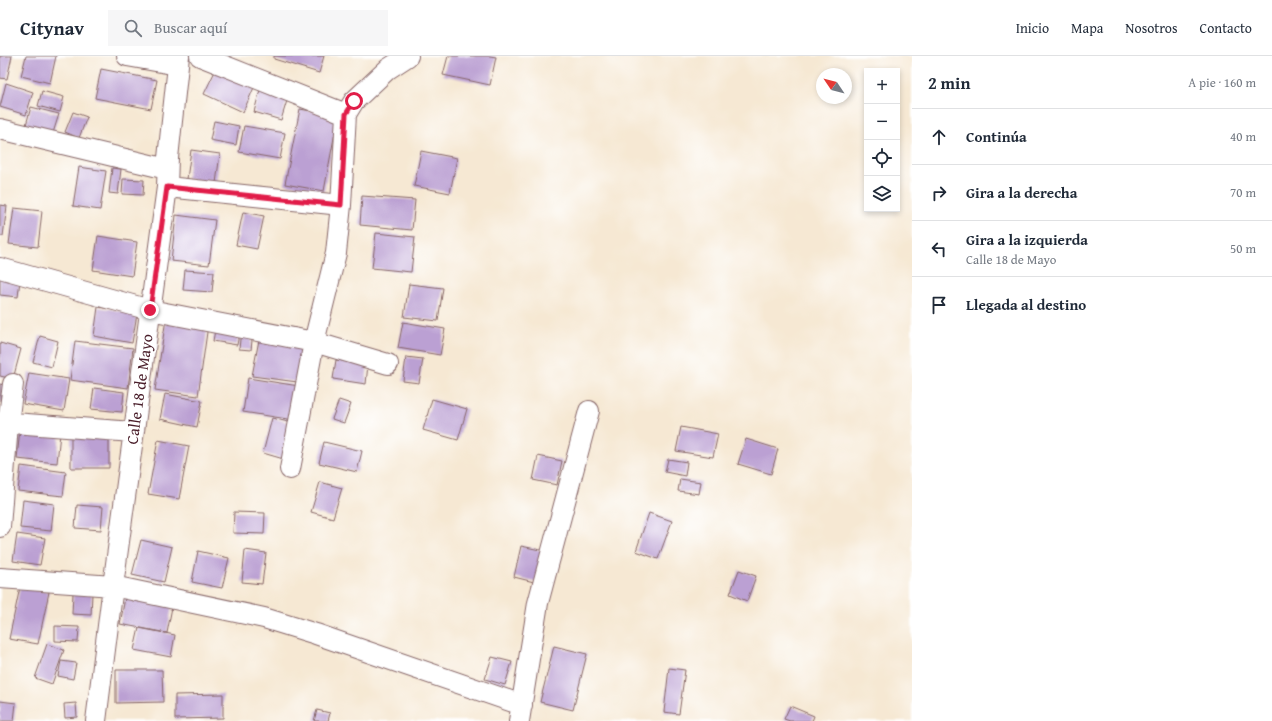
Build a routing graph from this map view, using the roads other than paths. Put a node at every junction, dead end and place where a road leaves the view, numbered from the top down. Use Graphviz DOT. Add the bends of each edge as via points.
graph roads {
  1 [pos="127,56"];
  2 [pos="200,56"];
  3 [pos="408,56"];
  4 [pos="178,61"];
  5 [pos="346,114"];
  6 [pos="0,129"];
  7 [pos="167,178"];
  8 [pos="341,205"];
  9 [pos="0,268"];
  10 [pos="150,310"];
  11 [pos="314,342"];
  12 [pos="388,364"];
  13 [pos="13,384"];
  14 [pos="589,411"];
  15 [pos="4,423"];
  16 [pos="133,432"];
  17 [pos="290,469"];
  18 [pos="0,527"];
  19 [pos="0,578"];
  20 [pos="113,586"];
  21 [pos="521,713"];
  22 [pos="96,721"];
  1 -- 4 [label="street"];
  2 -- 5 [label="street"];
  3 -- 5 [label="street" via="388,70 354,101"];
  4 -- 7 [label="street, Calle 18 de Mayo"];
  5 -- 8 [label="street"];
  6 -- 7 [label="street"];
  7 -- 8 [label="street"];
  7 -- 10 [label="street, Calle 18 de Mayo"];
  8 -- 11 [label="street" via="336,253"];
  9 -- 10 [label="street"];
  10 -- 11 [label="street"];
  10 -- 16 [label="street, Calle 18 de Mayo"];
  11 -- 12 [label="street"];
  11 -- 17 [label="street"];
  13 -- 15 [label="street"];
  14 -- 21 [label="street" via="538,603"];
  15 -- 16 [label="street"];
  15 -- 18 [label="street"];
  16 -- 20 [label="street, Calle 18 de Mayo"];
  19 -- 20 [label="street"];
  20 -- 21 [label="street" via="264,618 324,637"];
  20 -- 22 [label="street, Calle 18 de Mayo"];
}
